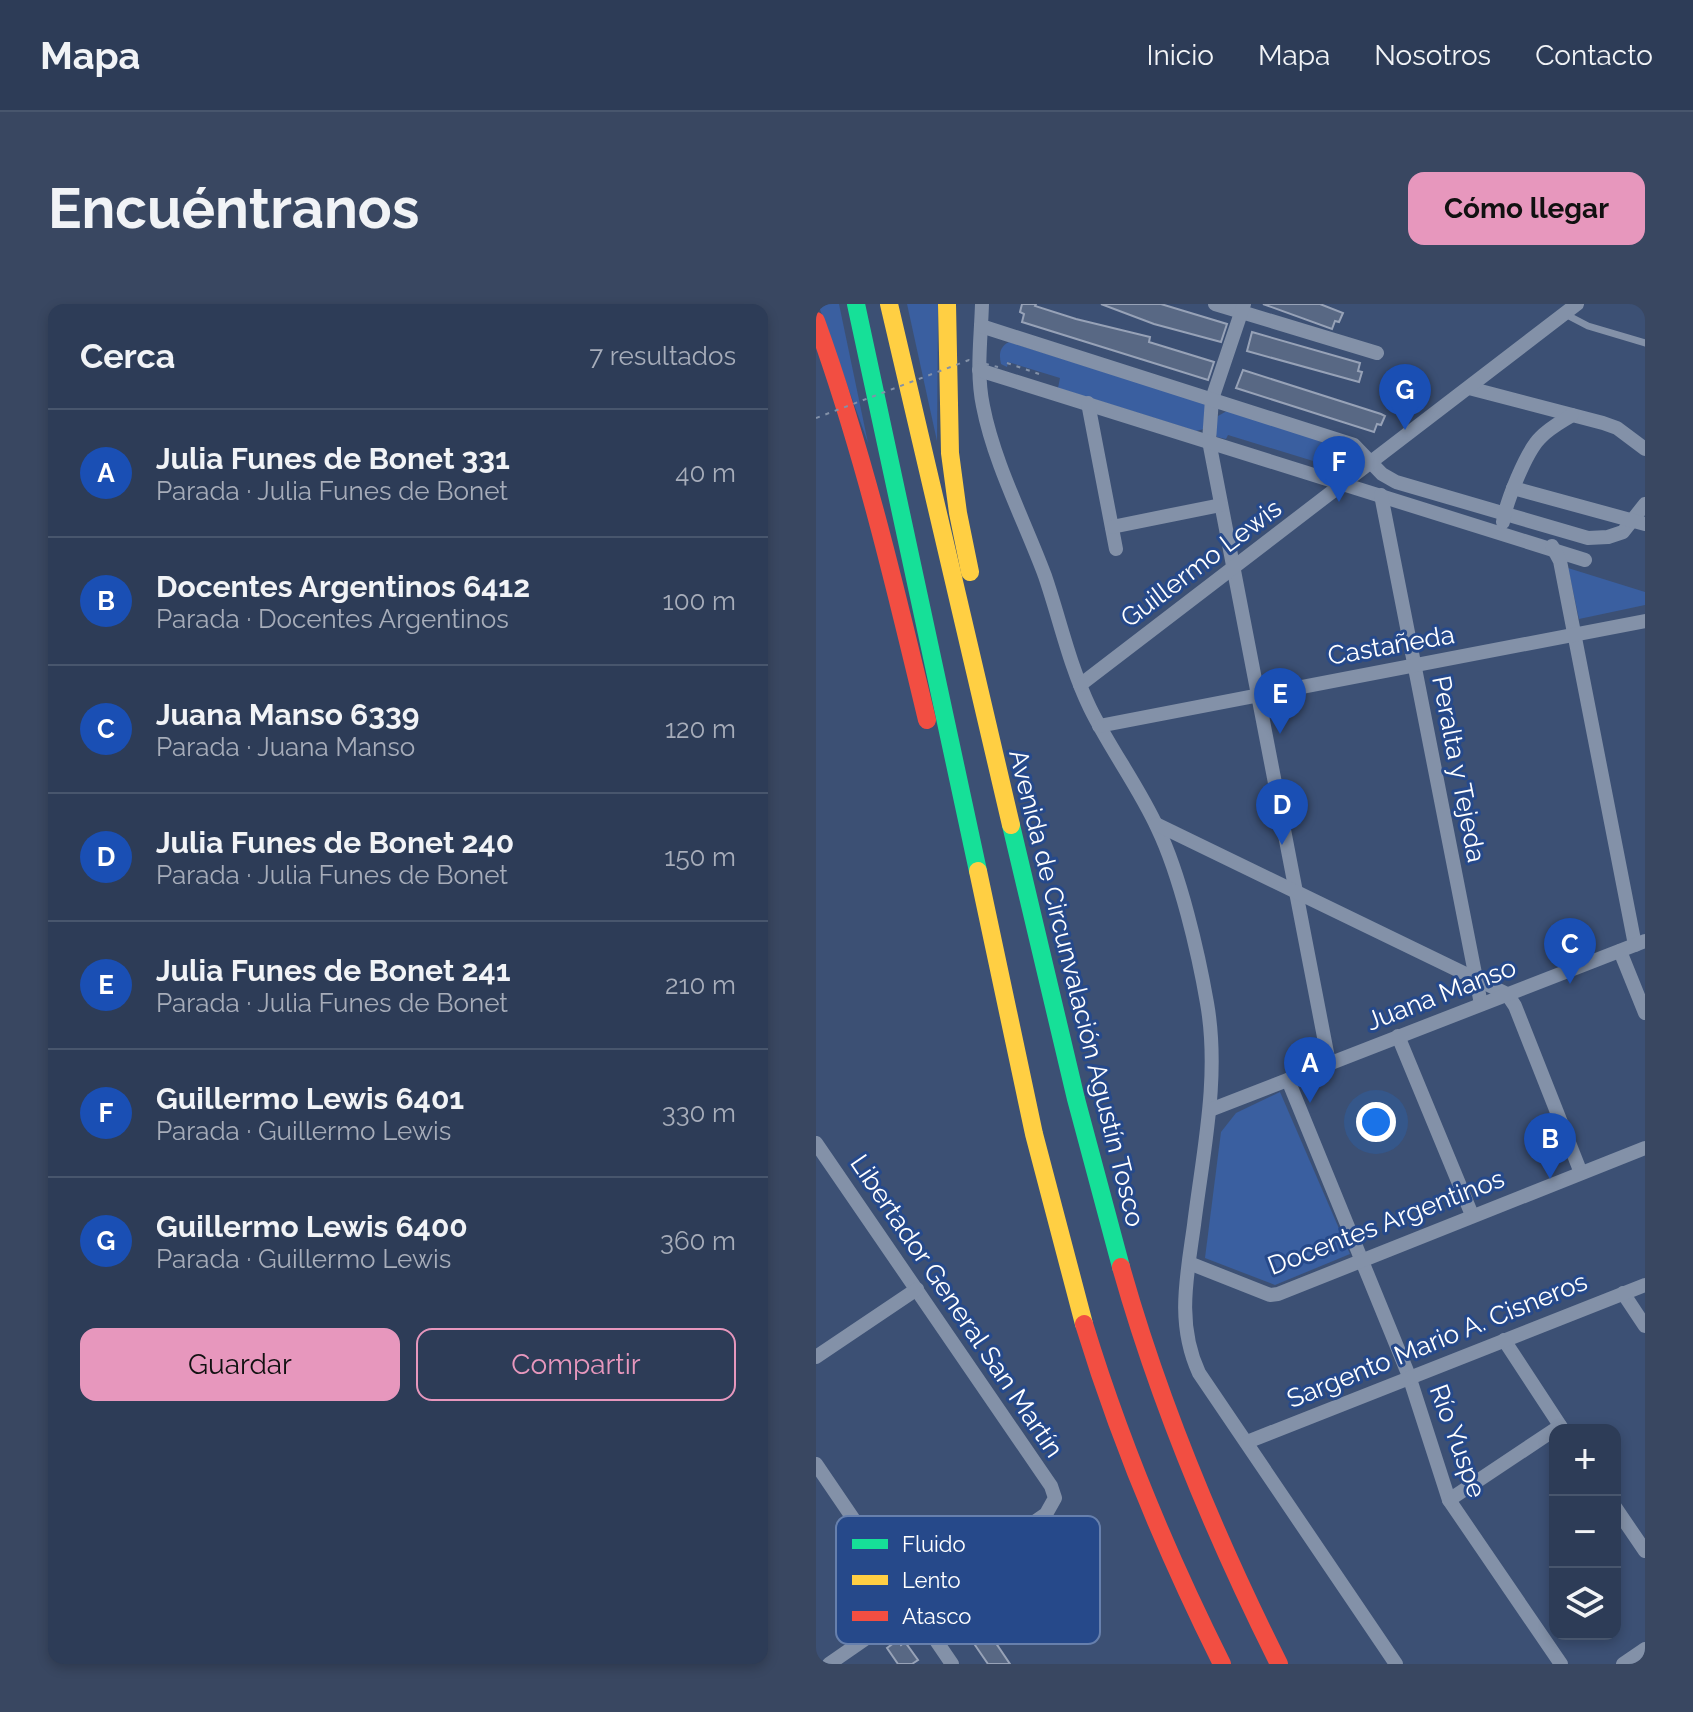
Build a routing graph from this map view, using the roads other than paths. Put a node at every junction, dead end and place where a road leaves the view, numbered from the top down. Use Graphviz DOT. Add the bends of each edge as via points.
graph roads {
  1 [pos="856,304"];
  2 [pos="889,304"];
  3 [pos="947,304"];
  4 [pos="982,304"];
  5 [pos="1215,304"];
  6 [pos="1577,304"];
  7 [pos="1243,308"];
  8 [pos="1565,314"];
  9 [pos="816,321"];
  10 [pos="981,326"];
  11 [pos="1645,343"];
  12 [pos="1377,353"];
  13 [pos="816,367"];
  14 [pos="979,370"];
  15 [pos="1469,388"];
  16 [pos="1212,399"];
  17 [pos="1088,403"];
  18 [pos="1572,415"];
  19 [pos="852,433"];
  20 [pos="1209,441"];
  21 [pos="1645,449"];
  22 [pos="1371,463"];
  23 [pos="1345,483"];
  24 [pos="1513,488"];
  25 [pos="1381,495"];
  26 [pos="1645,504"];
  27 [pos="1221,505"];
  28 [pos="1504,514"];
  29 [pos="1639,523"];
  30 [pos="1112,527"];
  31 [pos="1544,528"];
  32 [pos="1502,532"];
  33 [pos="1116,549"];
  34 [pos="1555,550"];
  35 [pos="1585,560"];
  36 [pos="1235,568"];
  37 [pos="1645,621"];
  38 [pos="1573,636"];
  39 [pos="1414,665"];
  40 [pos="1080,685"];
  41 [pos="1258,694"];
  42 [pos="1099,726"];
  43 [pos="1156,824"];
  44 [pos="1297,892"];
  45 [pos="1028,897"];
  46 [pos="1640,943"];
  47 [pos="1620,951"];
  48 [pos="1475,977"];
  49 [pos="1507,994"];
  50 [pos="1481,1004"];
  51 [pos="1645,1013"];
  52 [pos="1398,1036"];
  53 [pos="1329,1063"];
  54 [pos="1288,1080"];
  55 [pos="1210,1110"];
  56 [pos="816,1143"];
  57 [pos="1645,1148"];
  58 [pos="1581,1173"];
  59 [pos="1472,1215"];
  60 [pos="1361,1261"];
  61 [pos="1189,1263"];
  62 [pos="1072,1280"];
  63 [pos="1645,1285"];
  64 [pos="917,1289"];
  65 [pos="1623,1293"];
  66 [pos="1645,1326"];
  67 [pos="1504,1340"];
  68 [pos="816,1357"];
  69 [pos="1409,1376"];
  70 [pos="1559,1424"];
  71 [pos="1549,1436"];
  72 [pos="1247,1442"];
  73 [pos="816,1464"];
  74 [pos="1449,1500"];
  75 [pos="851,1516"];
  76 [pos="1043,1516"];
  77 [pos="1621,1516"];
  78 [pos="1645,1551"];
  79 [pos="858,1644"];
  80 [pos="938,1644"];
  81 [pos="1645,1649"];
  82 [pos="829,1664"];
  83 [pos="952,1664"];
  84 [pos="1222,1664"];
  85 [pos="1279,1664"];
  86 [pos="1396,1664"];
  87 [pos="1561,1664"];
  88 [pos="1623,1664"];
  1 -- 62 [label="highway" via="1015,1045"];
  2 -- 45 [label="highway, Avenida de Circunvalación Agustín Tosco"];
  3 -- 45 [label="highway" via="953,479 1015,767"];
  4 -- 10 [label="street"];
  5 -- 7 [label="street"];
  6 -- 8 [label="street, Guillermo Lewis"];
  7 -- 12 [label="street"];
  7 -- 16 [label="street"];
  8 -- 11 [label="lane"];
  8 -- 15 [label="street, Guillermo Lewis"];
  9 -- 19 [label="highway"];
  10 -- 14 [label="street"];
  10 -- 16 [label="street"];
  13 -- 19 [label="highway"];
  14 -- 17 [label="street"];
  14 -- 40 [label="street" via="991,438"];
  15 -- 18 [label="street"];
  15 -- 22 [label="street, Guillermo Lewis"];
  16 -- 20 [label="street"];
  16 -- 22 [label="street" via="1354,445"];
  17 -- 20 [label="street"];
  17 -- 30 [label="street"];
  18 -- 21 [label="street" via="1617,428"];
  18 -- 24 [label="street" via="1536,443"];
  19 -- 62 [label="highway" via="924,707 1021,1150"];
  20 -- 23 [label="street"];
  20 -- 27 [label="street"];
  22 -- 23 [label="street, Guillermo Lewis"];
  22 -- 28 [label="street" via="1412,488"];
  23 -- 25 [label="street"];
  23 -- 36 [label="street, Guillermo Lewis"];
  24 -- 28 [label="street"];
  24 -- 29 [label="street"];
  25 -- 32 [label="street"];
  25 -- 39 [label="street, Peralta y Tejeda"];
  26 -- 29 [label="street"];
  27 -- 30 [label="street"];
  27 -- 36 [label="street"];
  28 -- 31 [label="street"];
  28 -- 32 [label="street"];
  29 -- 31 [label="street" via="1598,538"];
  30 -- 33 [label="street"];
  31 -- 34 [label="street"];
  32 -- 34 [label="street"];
  34 -- 35 [label="street"];
  34 -- 38 [label="street"];
  36 -- 40 [label="street, Guillermo Lewis"];
  36 -- 41 [label="street"];
  37 -- 38 [label="street, Castañeda"];
  38 -- 39 [label="street, Castañeda"];
  38 -- 46 [label="street"];
  39 -- 41 [label="street, Castañeda"];
  39 -- 48 [label="street, Peralta y Tejeda"];
  40 -- 42 [label="street"];
  41 -- 42 [label="street, Castañeda"];
  41 -- 44 [label="street"];
  42 -- 43 [label="street"];
  43 -- 44 [label="street"];
  43 -- 55 [label="street" via="1173,867 1208,1005"];
  44 -- 48 [label="street"];
  44 -- 53 [label="street"];
  45 -- 85 [label="highway, Avenida de Circunvalación Agustín Tosco" via="1100,1199 1143,1347 1214,1533"];
  46 -- 47 [label="street, Juana Manso"];
  47 -- 49 [label="street, Juana Manso"];
  47 -- 51 [label="street"];
  48 -- 49 [label="street"];
  48 -- 50 [label="street, Peralta y Tejeda"];
  49 -- 50 [label="street, Juana Manso"];
  49 -- 58 [label="street"];
  50 -- 52 [label="street, Juana Manso"];
  52 -- 53 [label="street, Juana Manso"];
  52 -- 59 [label="street"];
  53 -- 54 [label="street, Juana Manso"];
  54 -- 55 [label="street, Juana Manso"];
  54 -- 60 [label="street, Río Yuspe"];
  55 -- 61 [label="street"];
  56 -- 64 [label="street, Libertador General San Martín"];
  57 -- 58 [label="street, Docentes Argentinos"];
  58 -- 59 [label="street, Docentes Argentinos"];
  59 -- 60 [label="street, Docentes Argentinos"];
  60 -- 61 [label="street, Docentes Argentinos" via="1270,1295"];
  60 -- 69 [label="street, Río Yuspe"];
  61 -- 72 [label="street" via="1184,1310 1189,1347 1199,1373"];
  62 -- 84 [label="highway" via="1135,1475"];
  63 -- 65 [label="street, Sargento Mario A. Cisneros"];
  64 -- 68 [label="street"];
  64 -- 76 [label="street, Libertador General San Martín" via="1051,1486 1055,1498"];
  65 -- 66 [label="street"];
  65 -- 67 [label="street, Sargento Mario A. Cisneros"];
  67 -- 69 [label="street, Sargento Mario A. Cisneros"];
  67 -- 70 [label="street"];
  69 -- 72 [label="street, Sargento Mario A. Cisneros"];
  69 -- 74 [label="street, Río Yuspe"];
  71 -- 74 [label="street"];
  72 -- 86 [label="street"];
  73 -- 75 [label="street"];
  74 -- 87 [label="street, Río Yuspe"];
  77 -- 78 [label="street"];
  79 -- 82 [label="street"];
  80 -- 83 [label="street"];
  81 -- 88 [label="street"];
}
